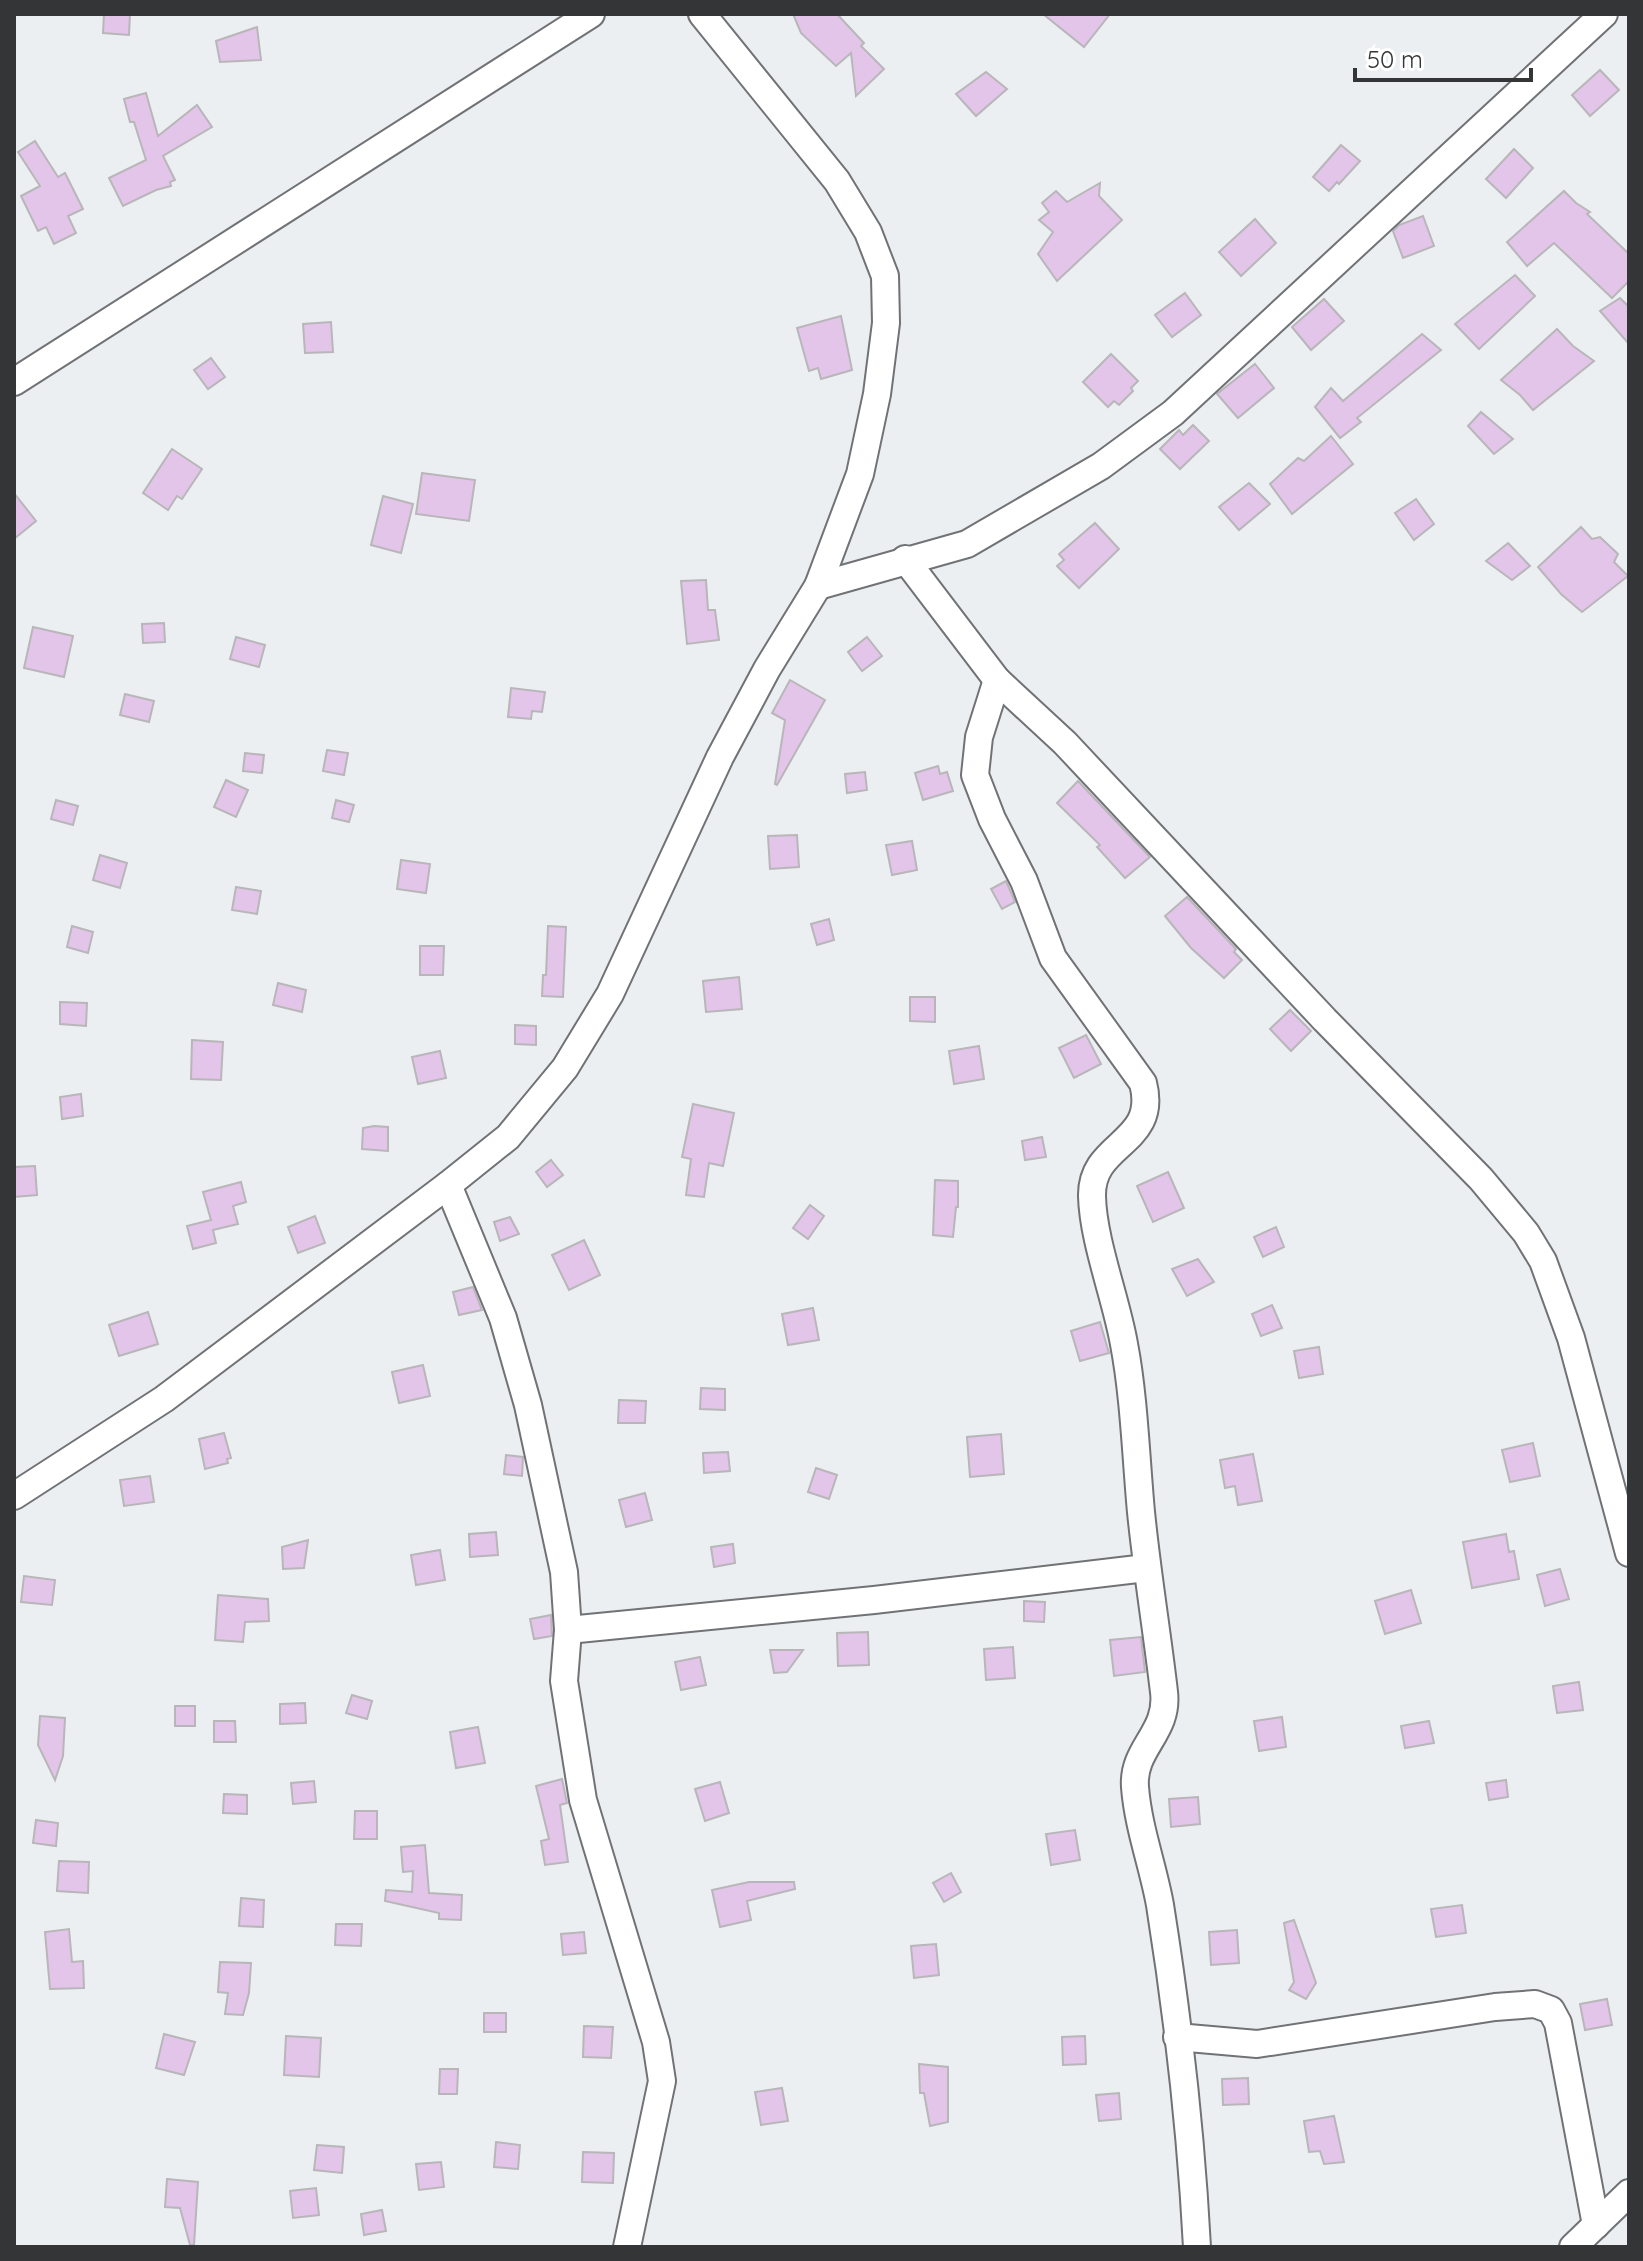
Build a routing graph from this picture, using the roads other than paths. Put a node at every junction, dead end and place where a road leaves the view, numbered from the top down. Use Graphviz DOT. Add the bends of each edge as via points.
graph roads {
  1 [pos="591,14"];
  2 [pos="702,14"];
  3 [pos="1604,14"];
  4 [pos="14,382"];
  5 [pos="905,559"];
  6 [pos="818,586"];
  7 [pos="997,680"];
  8 [pos="448,1185"];
  9 [pos="14,1496"];
  10 [pos="1629,1553"];
  11 [pos="1146,1568"];
  12 [pos="568,1630"];
  13 [pos="1177,2037"];
  14 [pos="1629,2193"];
  15 [pos="1596,2225"];
  16 [pos="627,2247"];
  17 [pos="1197,2247"];
  18 [pos="1573,2247"];
  1 -- 4 [label="street"];
  2 -- 6 [label="street" via="837,181 868,232 885,276 886,323 860,474"];
  3 -- 5 [label="street" via="1173,413 1101,466 1006,523 967,544"];
  5 -- 6 [label="street"];
  5 -- 7 [label="street"];
  6 -- 8 [label="street" via="720,757 610,994 572,1056 508,1137"];
  7 -- 10 [label="street" via="1065,743 1481,1179 1526,1233 1543,1261 1571,1338"];
  7 -- 11 [label="street" via="979,737 975,775 1053,958 1143,1083 1146,1098 1139,1127 1098,1165 1092,1195 1125,1345"];
  8 -- 9 [label="street" via="164,1399"];
  8 -- 12 [label="street" via="503,1318 528,1405 564,1572"];
  11 -- 12 [label="street"];
  11 -- 13 [label="street" via="1164,1718 1136,1764 1135,1785 1159,1903"];
  12 -- 16 [label="street" via="564,1681 583,1800 656,2042 662,2081"];
  13 -- 15 [label="street" via="1257,2044 1495,2007 1535,2004 1551,2010 1558,2023"];
  13 -- 17 [label="street" via="1193,2160"];
  14 -- 15 [label="street"];
  15 -- 18 [label="street"];
}
